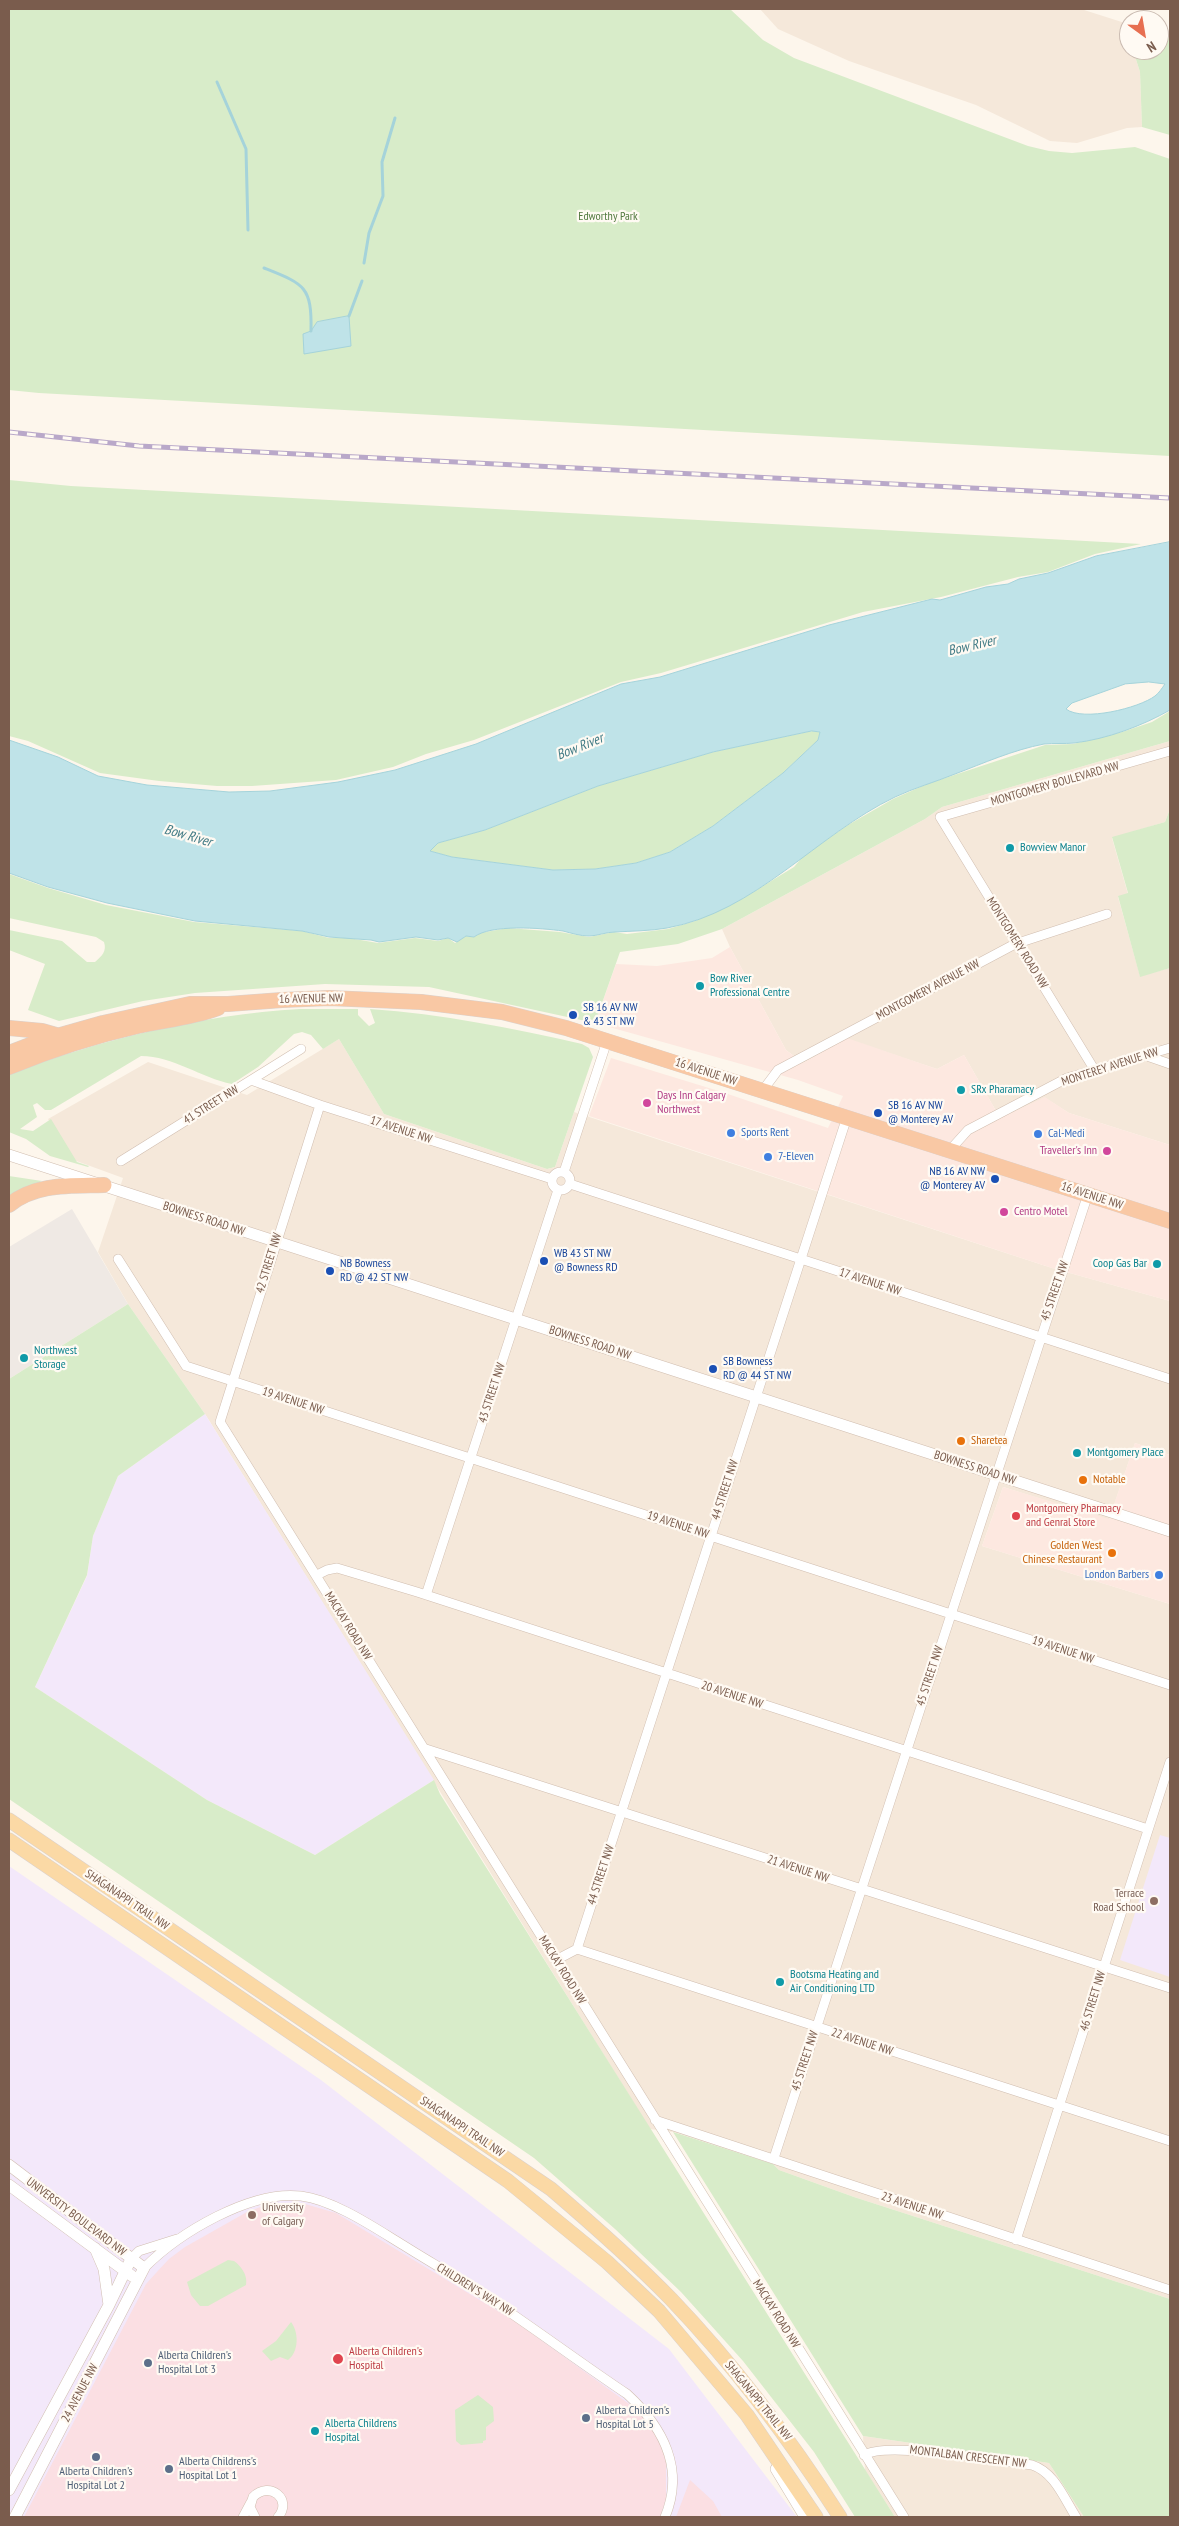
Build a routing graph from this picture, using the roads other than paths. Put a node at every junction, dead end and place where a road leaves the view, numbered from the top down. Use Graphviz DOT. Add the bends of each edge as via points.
graph roads {
  1 [pos="1170,751"];
  2 [pos="940,817"];
  3 [pos="1107,914"];
  4 [pos="1015,944"];
  5 [pos="228,1004"];
  6 [pos="9,1028"];
  7 [pos="57,1035"];
  8 [pos="607,1040"];
  9 [pos="1170,1048"];
  10 [pos="301,1049"];
  11 [pos="9,1053"];
  12 [pos="1144,1055"];
  13 [pos="1170,1064"];
  14 [pos="9,1067"];
  15 [pos="1094,1069"];
  16 [pos="251,1080"];
  17 [pos="763,1090"];
  18 [pos="320,1105"];
  19 [pos="846,1117"];
  20 [pos="950,1150"];
  21 [pos="9,1155"];
  22 [pos="121,1161"];
  23 [pos="564,1172"];
  24 [pos="552,1178"];
  25 [pos="570,1184"];
  26 [pos="104,1186"];
  27 [pos="558,1190"];
  28 [pos="1088,1194"];
  29 [pos="9,1205"];
  30 [pos="1170,1221"];
  31 [pos="275,1242"];
  32 [pos="118,1259"];
  33 [pos="801,1260"];
  34 [pos="516,1320"];
  35 [pos="1040,1337"];
  36 [pos="1170,1379"];
  37 [pos="231,1381"];
  38 [pos="756,1396"];
  39 [pos="220,1422"];
  40 [pos="471,1458"];
  41 [pos="994,1475"];
  42 [pos="1170,1531"];
  43 [pos="710,1536"];
  44 [pos="316,1575"];
  45 [pos="426,1596"];
  46 [pos="950,1613"];
  47 [pos="666,1673"];
  48 [pos="1170,1685"];
  49 [pos="426,1749"];
  50 [pos="907,1751"];
  51 [pos="1170,1762"];
  52 [pos="622,1811"];
  53 [pos="9,1820"];
  54 [pos="1148,1829"];
  55 [pos="9,1840"];
  56 [pos="861,1890"];
  57 [pos="577,1949"];
  58 [pos="556,1960"];
  59 [pos="1104,1967"];
  60 [pos="1170,1988"];
  61 [pos="816,2027"];
  62 [pos="1060,2106"];
  63 [pos="654,2120"];
  64 [pos="1170,2141"];
  65 [pos="774,2158"];
  66 [pos="9,2165"];
  67 [pos="9,2185"];
  68 [pos="186,2236"];
  69 [pos="1016,2240"];
  70 [pos="95,2246"];
  71 [pos="131,2258"];
  72 [pos="144,2268"];
  73 [pos="126,2272"];
  74 [pos="138,2280"];
  75 [pos="1170,2290"];
  76 [pos="109,2305"];
  77 [pos="747,2415"];
  78 [pos="864,2455"];
  79 [pos="9,2490"];
  80 [pos="251,2502"];
  81 [pos="15,2517"];
  82 [pos="243,2517"];
  83 [pos="255,2517"];
  84 [pos="278,2517"];
  85 [pos="665,2517"];
  86 [pos="805,2517"];
  87 [pos="816,2517"];
  88 [pos="840,2517"];
  89 [pos="904,2517"];
  90 [pos="1076,2517"];
  1 -- 2 [label="street, MONTGOMERY BOULEVARD NW"];
  2 -- 4 [label="street, MONTGOMERY ROAD NW"];
  3 -- 4 [label="street, MONTGOMERY AVENUE NW"];
  4 -- 15 [label="street, MONTGOMERY ROAD NW"];
  4 -- 17 [label="street, MONTGOMERY AVENUE NW" via="778,1070"];
  5 -- 7 [label="highway, 16 AVENUE NW" via="190,1004"];
  5 -- 8 [label="highway, 16 AVENUE NW" via="330,998 421,1002 502,1012"];
  5 -- 14 [label="highway, 16 AVENUE NW" via="196,1016 144,1024 91,1038"];
  6 -- 7 [label="highway"];
  7 -- 11 [label="highway, 16 AVENUE NW"];
  8 -- 17 [label="highway, 16 AVENUE NW"];
  8 -- 23 [label="street"];
  9 -- 12 [label="street, MONTEREY AVENUE NW"];
  10 -- 16 [label="street, 41 STREET NW"];
  12 -- 13 [label="street"];
  12 -- 15 [label="street, MONTEREY AVENUE NW"];
  15 -- 20 [label="street, MONTEREY AVENUE NW" via="1067,1078 968,1130"];
  16 -- 18 [label="street, 17 AVENUE NW"];
  16 -- 22 [label="street, 41 STREET NW"];
  17 -- 19 [label="highway, 16 AVENUE NW"];
  18 -- 24 [label="street, 17 AVENUE NW"];
  18 -- 31 [label="street, 42 STREET NW"];
  19 -- 20 [label="highway, 16 AVENUE NW"];
  19 -- 33 [label="street, 44 STREET NW"];
  20 -- 28 [label="highway, 16 AVENUE NW"];
  21 -- 26 [label="street, BOWNESS ROAD NW"];
  23 -- 24 [label="street"];
  23 -- 25 [label="street" via="570,1178"];
  24 -- 27 [label="street"];
  25 -- 27 [label="street" via="564,1190"];
  25 -- 33 [label="street, 17 AVENUE NW"];
  26 -- 29 [label="highway" via="38,1189"];
  26 -- 31 [label="street, BOWNESS ROAD NW"];
  27 -- 34 [label="street, 43 STREET NW"];
  28 -- 30 [label="highway, 16 AVENUE NW"];
  28 -- 35 [label="street, 45 STREET NW"];
  31 -- 34 [label="street, BOWNESS ROAD NW"];
  31 -- 37 [label="street, 42 STREET NW"];
  32 -- 37 [label="street, 19 AVENUE NW" via="186,1366"];
  33 -- 35 [label="street, 17 AVENUE NW"];
  33 -- 38 [label="street, 44 STREET NW"];
  34 -- 38 [label="street, BOWNESS ROAD NW"];
  34 -- 40 [label="street, 43 STREET NW"];
  35 -- 36 [label="street, 17 AVENUE NW"];
  35 -- 41 [label="street, 45 STREET NW"];
  37 -- 39 [label="street, 42 STREET NW"];
  37 -- 40 [label="street, 19 AVENUE NW"];
  38 -- 41 [label="street, BOWNESS ROAD NW"];
  38 -- 43 [label="street, 44 STREET NW"];
  39 -- 44 [label="street, MACKAY ROAD NW"];
  40 -- 43 [label="street, 19 AVENUE NW"];
  40 -- 45 [label="street, 43 STREET NW"];
  41 -- 42 [label="street, BOWNESS ROAD NW"];
  41 -- 46 [label="street, 45 STREET NW"];
  43 -- 46 [label="street, 19 AVENUE NW"];
  43 -- 47 [label="street, 44 STREET NW"];
  44 -- 45 [label="street, 20 AVENUE NW" via="337,1568"];
  44 -- 49 [label="street, MACKAY ROAD NW"];
  45 -- 47 [label="street, 20 AVENUE NW"];
  46 -- 48 [label="street, 19 AVENUE NW"];
  46 -- 50 [label="street, 45 STREET NW"];
  47 -- 50 [label="street, 20 AVENUE NW"];
  47 -- 52 [label="street, 44 STREET NW"];
  49 -- 52 [label="street, 21 AVENUE NW"];
  49 -- 58 [label="street, MACKAY ROAD NW"];
  50 -- 54 [label="street, 20 AVENUE NW"];
  50 -- 56 [label="street, 45 STREET NW"];
  51 -- 54 [label="street, 46 STREET NW"];
  52 -- 56 [label="street, 21 AVENUE NW"];
  52 -- 57 [label="street, 44 STREET NW"];
  53 -- 88 [label="main road, SHAGANAPPI TRAIL NW" via="551,2188 622,2251 710,2342 761,2402"];
  54 -- 59 [label="street, 46 STREET NW"];
  55 -- 77 [label="main road, SHAGANAPPI TRAIL NW" via="508,2181 607,2262 660,2311"];
  56 -- 59 [label="street, 21 AVENUE NW"];
  56 -- 61 [label="street, 45 STREET NW"];
  57 -- 58 [label="street"];
  57 -- 61 [label="street, 22 AVENUE NW"];
  58 -- 63 [label="street, MACKAY ROAD NW"];
  59 -- 60 [label="street, 21 AVENUE NW"];
  59 -- 62 [label="street, 46 STREET NW"];
  61 -- 62 [label="street, 22 AVENUE NW"];
  61 -- 65 [label="street, 45 STREET NW"];
  62 -- 64 [label="street, 22 AVENUE NW"];
  62 -- 69 [label="street, 46 STREET NW"];
  63 -- 65 [label="street, 23 AVENUE NW"];
  63 -- 78 [label="street, MACKAY ROAD NW"];
  65 -- 69 [label="street, 23 AVENUE NW"];
  66 -- 71 [label="street, UNIVERSITY BOULEVARD NW"];
  67 -- 70 [label="street, UNIVERSITY BOULEVARD NW"];
  68 -- 71 [label="street, CHILDREN'S WAY NW" via="139,2251"];
  68 -- 72 [label="street, CHILDREN'S WAY NW"];
  68 -- 85 [label="street, CHILDREN'S WAY NW" via="248,2202 277,2196 302,2196 329,2204 384,2234 510,2312 643,2408 662,2436 673,2468 674,2485"];
  69 -- 75 [label="street, 23 AVENUE NW"];
  70 -- 73 [label="street, UNIVERSITY BOULEVARD NW"];
  70 -- 76 [label="street" via="104,2269"];
  71 -- 72 [label="street, UNIVERSITY BOULEVARD NW"];
  71 -- 73 [label="street, 24 AVENUE NW"];
  72 -- 74 [label="street, 24 AVENUE NW"];
  73 -- 74 [label="street, UNIVERSITY BOULEVARD NW"];
  73 -- 76 [label="street, 24 AVENUE NW"];
  74 -- 81 [label="street, 24 AVENUE NW"];
  76 -- 79 [label="street, 24 AVENUE NW"];
  77 -- 86 [label="street"];
  77 -- 87 [label="main road, SHAGANAPPI TRAIL NW"];
  78 -- 89 [label="street, MACKAY ROAD NW"];
  78 -- 90 [label="street, MONTALBAN CRESCENT NW" via="872,2450 901,2449 1032,2465 1051,2478"];
  80 -- 82 [label="street"];
  80 -- 83 [label="street"];
  80 -- 84 [label="street" via="257,2493 273,2491 283,2504"];
}
